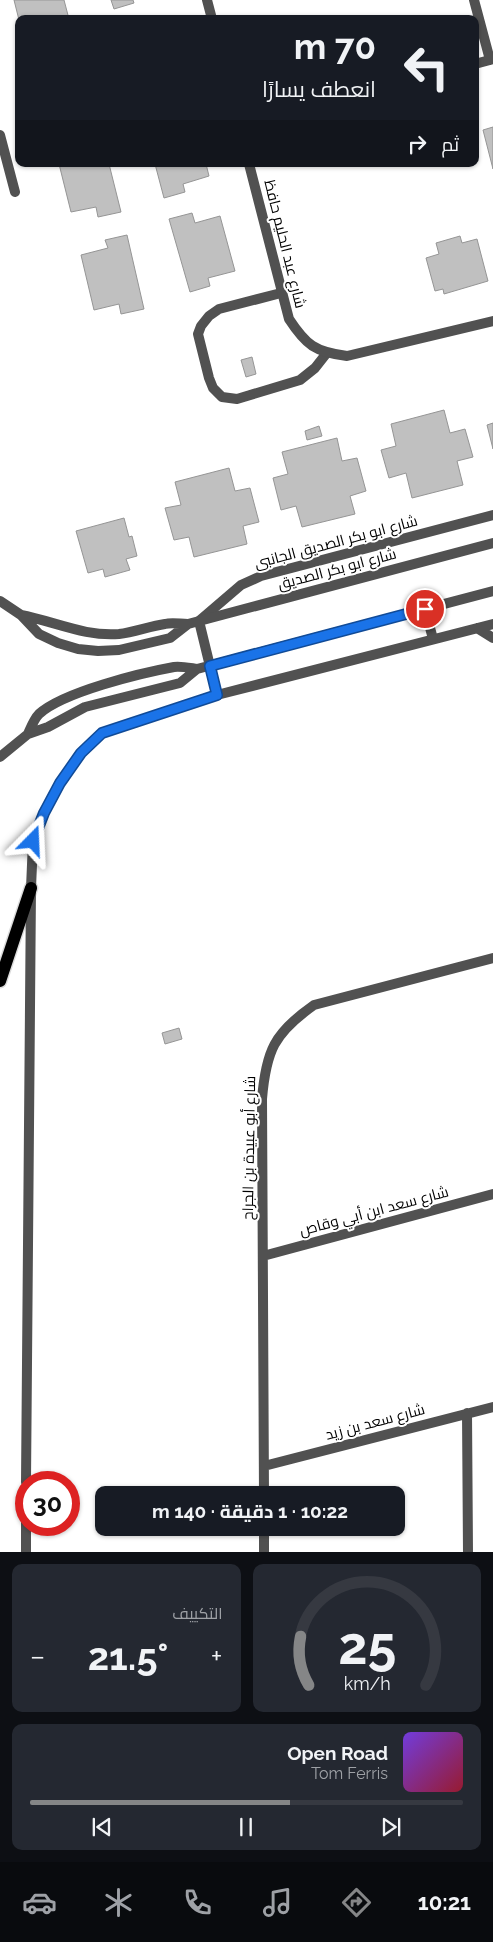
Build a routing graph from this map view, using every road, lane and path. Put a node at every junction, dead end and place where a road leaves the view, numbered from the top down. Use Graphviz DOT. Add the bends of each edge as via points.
graph roads {
  1 [pos="207,0"];
  2 [pos="474,0"];
  3 [pos="211,15"];
  4 [pos="478,15"];
  5 [pos="479,17"];
  6 [pos="491,59"];
  7 [pos="479,63"];
  8 [pos="0,135"];
  9 [pos="250,167"];
  10 [pos="15,192"];
  11 [pos="281,293"];
  12 [pos="493,321"];
  13 [pos="326,354"];
  14 [pos="493,515"];
  15 [pos="493,543"];
  16 [pos="493,591"];
  17 [pos="0,601"];
  18 [pos="425,609"];
  19 [pos="21,615"];
  20 [pos="199,621"];
  21 [pos="188,624"];
  22 [pos="493,624"];
  23 [pos="477,628"];
  24 [pos="493,638"];
  25 [pos="433,639"];
  26 [pos="210,666"];
  27 [pos="197,669"];
  28 [pos="217,695"];
  29 [pos="28,734"];
  30 [pos="0,757"];
  31 [pos="31,888"];
  32 [pos="493,958"];
  33 [pos="0,981"];
  34 [pos="493,1194"];
  35 [pos="263,1256"];
  36 [pos="493,1407"];
  37 [pos="467,1413"];
  38 [pos="264,1466"];
  39 [pos="26,1471"];
  40 [pos="264,1486"];
  41 [pos="26,1536"];
  42 [pos="264,1536"];
  43 [pos="26,1552"];
  44 [pos="264,1552"];
  45 [pos="468,1552"];
  1 -- 3 [label="street"];
  2 -- 4 [label="street"];
  5 -- 6 [label="street"];
  6 -- 7 [label="street"];
  8 -- 10 [label="street"];
  9 -- 11 [label="street, شارع عبد الحليم حافظ"];
  11 -- 13 [label="street, شارع عبد الحليم حافظ" via="288,318 303,340"];
  11 -- 13 [label="street" via="219,309 201,326 198,334 213,388 222,397 237,399 300,380"];
  12 -- 13 [label="street, شارع عبد الحليم حافظ" via="347,356"];
  14 -- 20 [label="street, شارع ابو بكر الصديق الجانبى" via="261,576 241,585"];
  15 -- 20 [label="street, شارع ابو بكر الصديق"];
  16 -- 18 [label="street"];
  17 -- 19 [label="street, شارع ابو بكر الصديق"];
  18 -- 25 [label="street"];
  18 -- 26 [label="street"];
  19 -- 21 [label="street, شارع ابو بكر الصديق" via="101,634 120,634 167,623"];
  19 -- 21 [label="street, شارع ابو بكر الصديق" via="39,634 58,643 98,652 170,638"];
  20 -- 21 [label="street, شارع ابو بكر الصديق"];
  20 -- 26 [label="street"];
  22 -- 23 [label="street"];
  23 -- 24 [label="street"];
  23 -- 25 [label="street"];
  25 -- 28 [label="street"];
  26 -- 27 [label="street"];
  26 -- 28 [label="street"];
  27 -- 29 [label="street" via="180,683 85,707"];
  27 -- 29 [label="street" via="176,667 79,692 40,714"];
  28 -- 31 [label="street" via="102,733 81,753 60,783 33,841"];
  29 -- 30 [label="street"];
  31 -- 33 [label="main road"];
  31 -- 39 [label="street"];
  32 -- 35 [label="street, شارع أبو عبيدة بن الجراح" via="314,1006 291,1022 274,1044 264,1071 262,1099"];
  34 -- 35 [label="street, شارع سعد ابن أبي وقاص"];
  35 -- 38 [label="street, شارع أبو عبيدة بن الجراح"];
  36 -- 37 [label="street, شارع سعد بن زيد"];
  37 -- 38 [label="street, شارع سعد بن زيد"];
  37 -- 45 [label="street"];
  38 -- 40 [label="street, شارع أبو عبيدة بن الجراح"];
  41 -- 43 [label="street"];
  42 -- 44 [label="street"];
}
